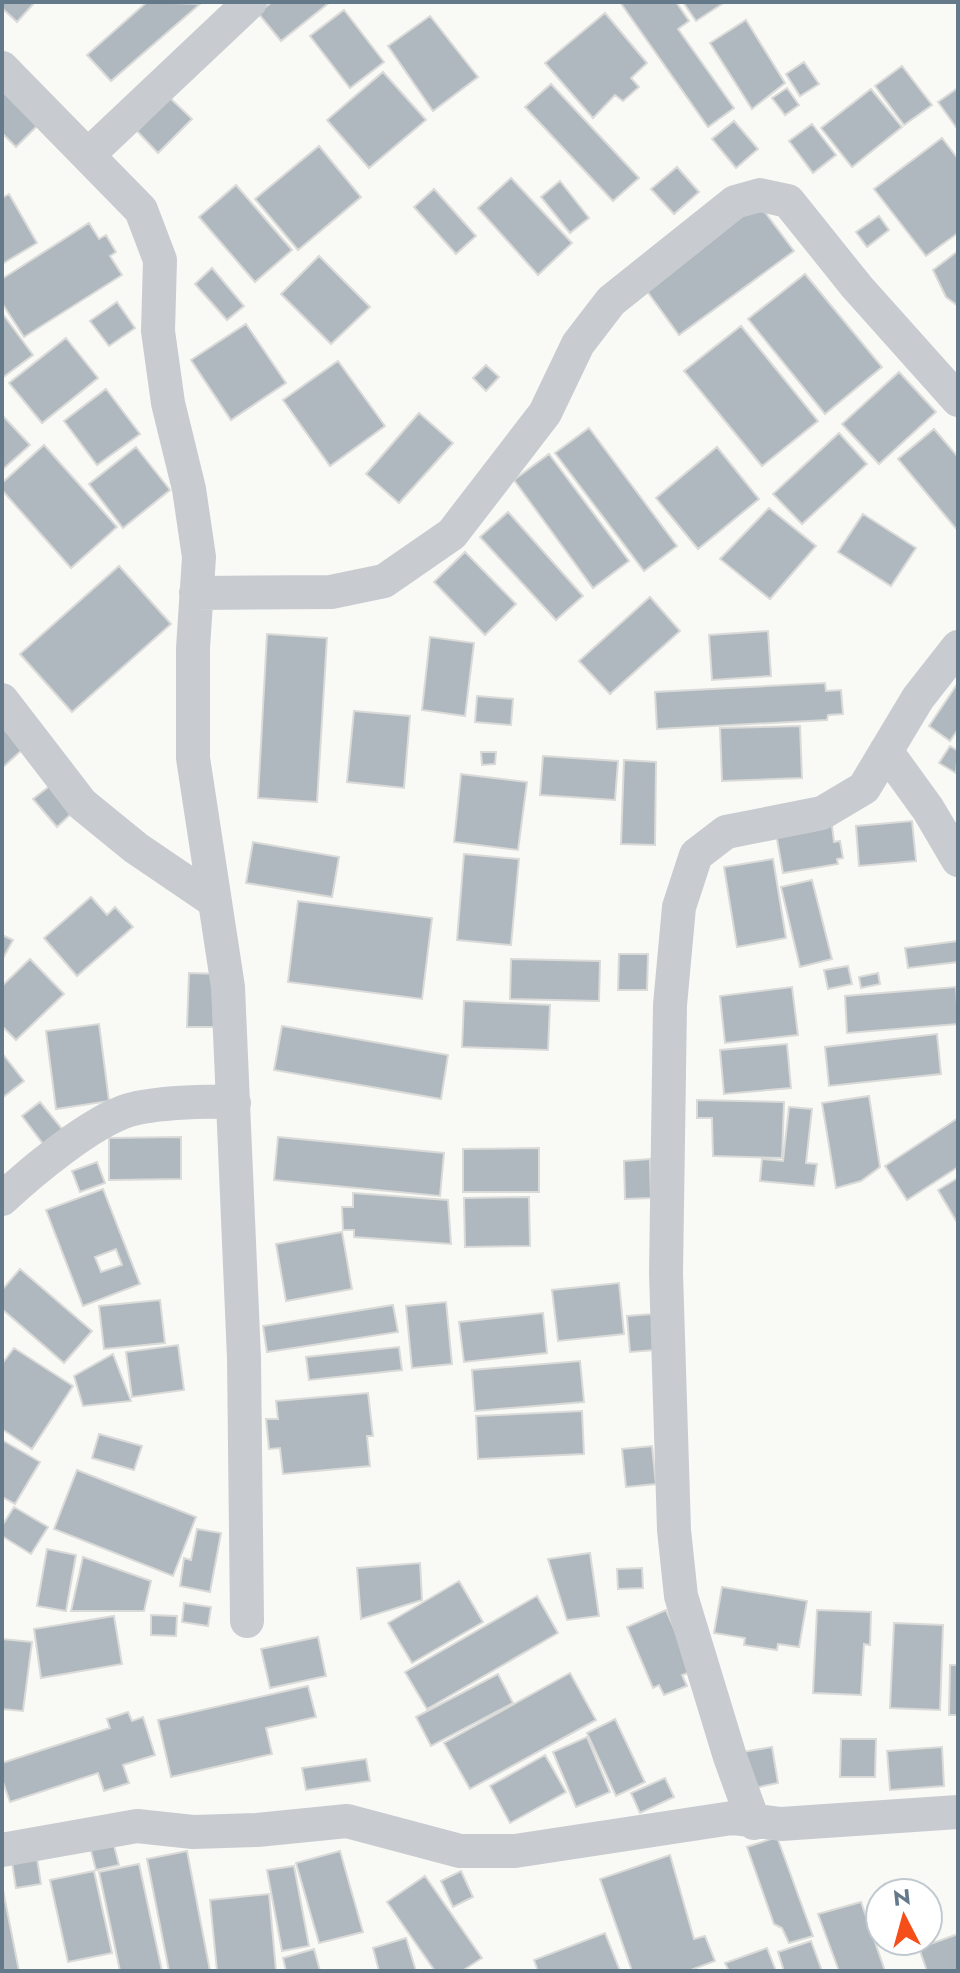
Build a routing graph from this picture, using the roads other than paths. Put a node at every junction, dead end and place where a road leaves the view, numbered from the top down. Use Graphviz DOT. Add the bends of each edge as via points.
graph roads {
  1 [pos="250,2"];
  2 [pos="2,68"];
  3 [pos="88,155"];
  4 [pos="958,400"];
  5 [pos="196,593"];
  6 [pos="958,647"];
  7 [pos="2,700"];
  8 [pos="886,751"];
  9 [pos="958,860"];
  10 [pos="214,901"];
  11 [pos="234,1103"];
  12 [pos="2,1199"];
  13 [pos="247,1621"];
  14 [pos="958,1812"];
  15 [pos="754,1823"];
  16 [pos="2,1850"];
  1 -- 3 [label="street"];
  2 -- 3 [label="street"];
  3 -- 5 [label="street" via="141,210 160,260 158,331 199,557"];
  4 -- 5 [label="street" via="788,201 760,195 735,202 611,301 578,344 545,413 452,534 384,581 331,592"];
  5 -- 10 [label="street" via="193,758"];
  6 -- 8 [label="street"];
  7 -- 10 [label="street" via="82,804"];
  8 -- 9 [label="street"];
  8 -- 15 [label="street" via="864,788 822,813 726,832 696,855 679,907 670,1005 666,1273 674,1530 681,1596"];
  10 -- 11 [label="street" via="228,987"];
  11 -- 12 [label="street" via="129,1110 90,1130"];
  11 -- 13 [label="street"];
  14 -- 15 [label="street"];
  15 -- 16 [label="street" via="732,1818 515,1851 460,1851 347,1821 209,1832 137,1826"];
}
